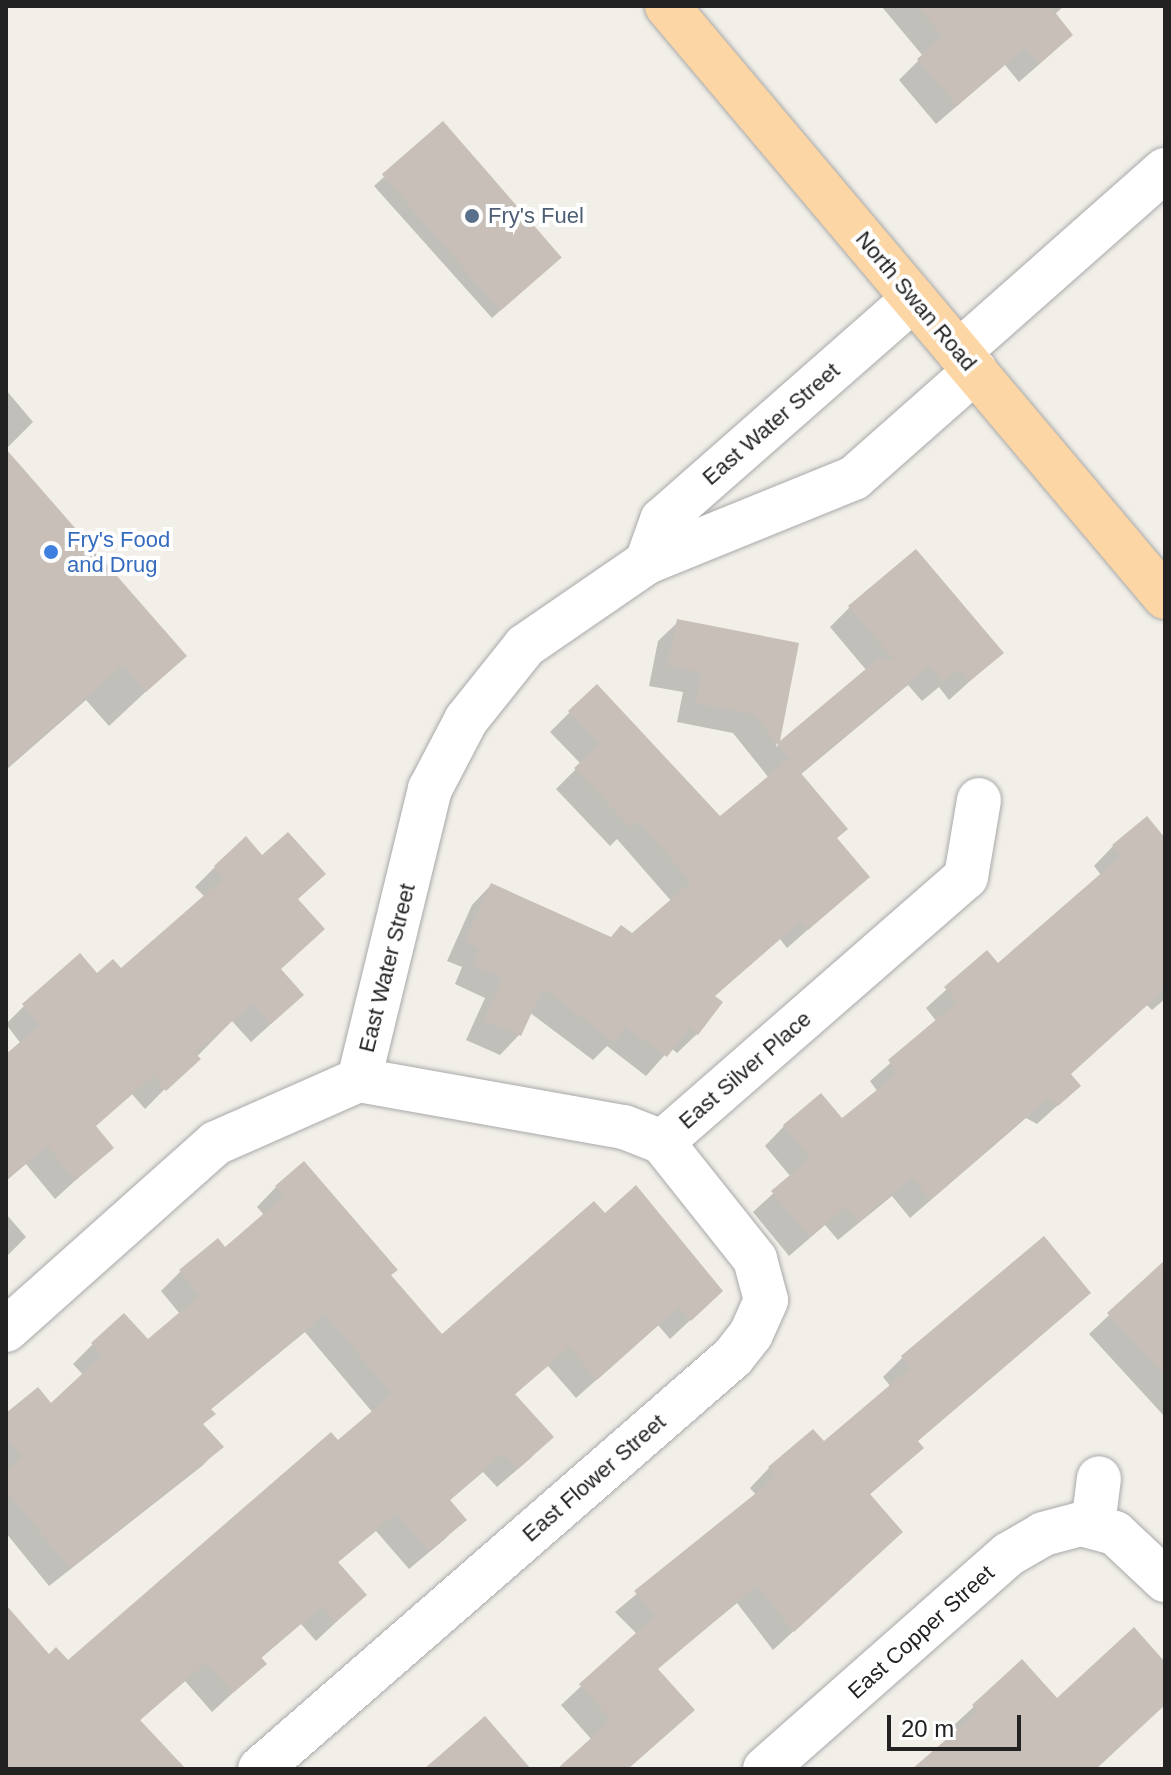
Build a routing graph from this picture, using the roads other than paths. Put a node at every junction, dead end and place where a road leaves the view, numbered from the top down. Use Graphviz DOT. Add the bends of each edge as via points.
graph roads {
  1 [pos="667,6"];
  2 [pos="1165,170"];
  3 [pos="914,299"];
  4 [pos="967,362"];
  5 [pos="647,562"];
  6 [pos="1165,597"];
  7 [pos="979,800"];
  8 [pos="359,1080"];
  9 [pos="662,1142"];
  10 [pos="6,1330"];
  11 [pos="1099,1478"];
  12 [pos="1093,1526"];
  13 [pos="1165,1580"];
  14 [pos="260,1769"];
  15 [pos="765,1769"];
  1 -- 3 [label="main road, North Swan Road"];
  2 -- 4 [label="street, East Water Street"];
  3 -- 4 [label="main road, North Swan Road"];
  3 -- 5 [label="street, East Water Street" via="662,520"];
  4 -- 5 [label="street, East Water Street" via="854,478"];
  4 -- 6 [label="main road, North Swan Road"];
  5 -- 8 [label="street, East Water Street" via="525,646 466,720 430,789"];
  7 -- 9 [label="street, East Silver Place" via="966,877"];
  8 -- 9 [label="street, East Silver Place" via="624,1127"];
  8 -- 10 [label="street, East Water Street" via="216,1143"];
  9 -- 14 [label="street, East Flower Street" via="755,1259 766,1300 751,1334 733,1357"];
  11 -- 12 [label="street"];
  12 -- 13 [label="street" via="1132,1546"];
  12 -- 15 [label="street, East Copper Street" via="1043,1534 1009,1554"];
}
